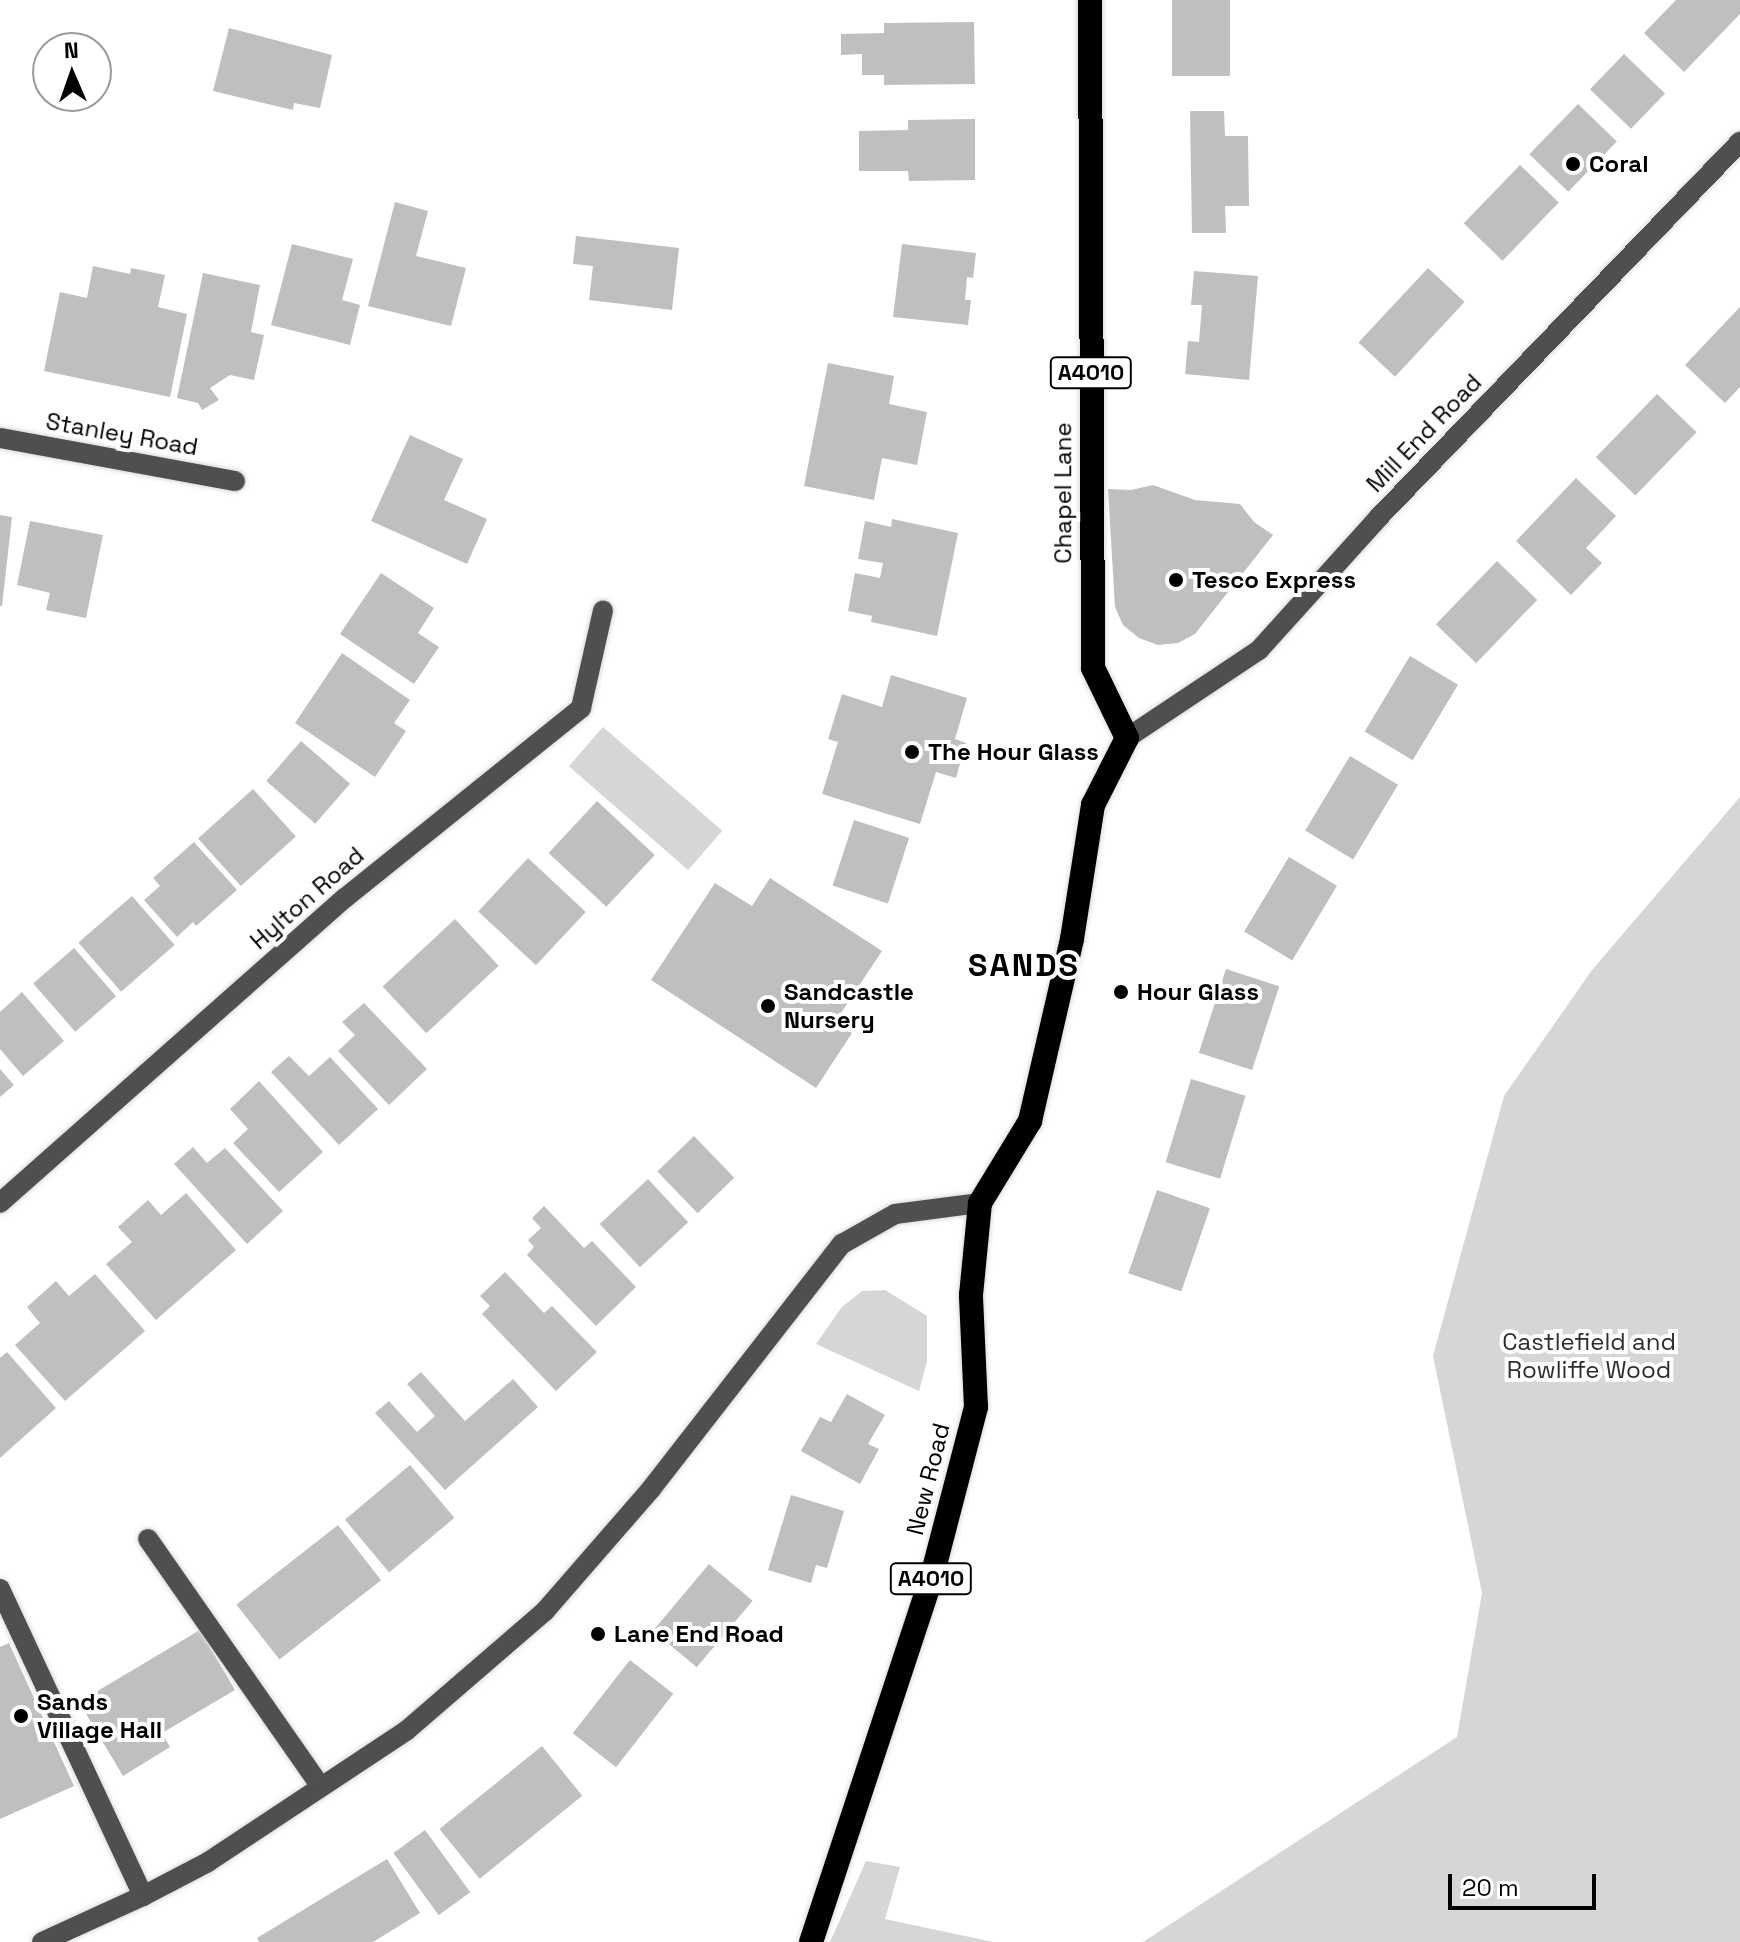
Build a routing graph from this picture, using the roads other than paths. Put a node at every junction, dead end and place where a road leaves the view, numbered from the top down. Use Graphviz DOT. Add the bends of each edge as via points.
graph roads {
  1 [pos="1090,0"];
  2 [pos="1740,142"];
  3 [pos="0,438"];
  4 [pos="235,481"];
  5 [pos="603,610"];
  6 [pos="1127,738"];
  7 [pos="0,1203"];
  8 [pos="980,1203"];
  9 [pos="148,1539"];
  10 [pos="0,1589"];
  11 [pos="321,1787"];
  12 [pos="143,1896"];
  13 [pos="42,1942"];
  14 [pos="811,1942"];
  1 -- 6 [label="highway, Chapel Lane / A4010" via="1093,668"];
  2 -- 6 [label="street, Mill End Road" via="1379,517 1259,650"];
  3 -- 4 [label="street, Stanley Road"];
  5 -- 7 [label="street, Hylton Road" via="581,708 345,898"];
  6 -- 8 [label="highway, A4010" via="1093,805 1072,939 1030,1121"];
  8 -- 11 [label="street" via="895,1214 842,1244 651,1489 545,1611 406,1731"];
  8 -- 14 [label="highway, New Road / A4010" via="971,1295 976,1407 931,1580"];
  9 -- 11 [label="street"];
  10 -- 12 [label="street"];
  11 -- 12 [label="street" via="208,1862"];
  12 -- 13 [label="street"];
}
